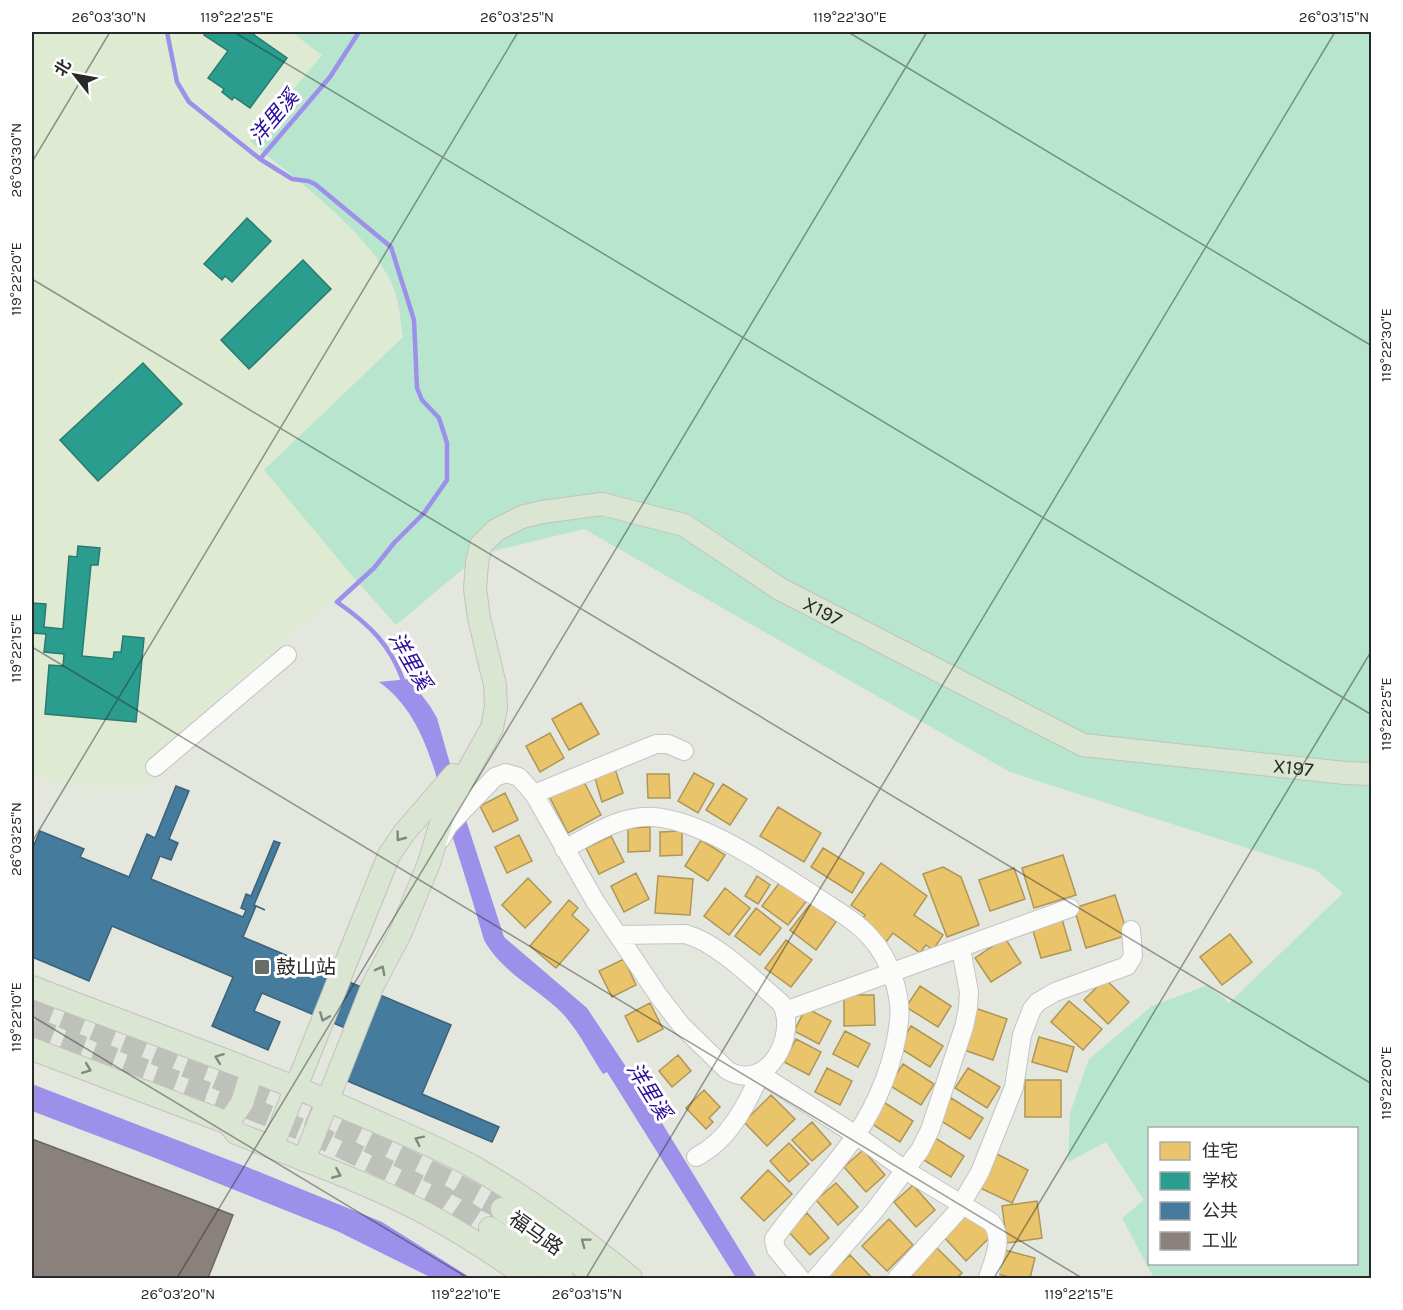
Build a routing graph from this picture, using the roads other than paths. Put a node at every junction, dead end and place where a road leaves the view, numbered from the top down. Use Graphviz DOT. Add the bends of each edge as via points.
graph roads {
  1 [pos="287,655"];
  2 [pos="684,752"];
  3 [pos="155,767"];
  4 [pos="1371,774"];
  5 [pos="534,794"];
  6 [pos="443,810"];
  7 [pos="564,849"];
  8 [pos="1070,908"];
  9 [pos="1131,930"];
  10 [pos="618,934"];
  11 [pos="961,949"];
  12 [pos="890,974"];
  13 [pos="32,987"];
  14 [pos="785,1011"];
  15 [pos="32,1049"];
  16 [pos="252,1071"];
  17 [pos="760,1074"];
  18 [pos="296,1087"];
  19 [pos="327,1100"];
  20 [pos="228,1123"];
  21 [pos="856,1135"];
  22 [pos="272,1148"];
  23 [pos="696,1157"];
  24 [pos="304,1160"];
  25 [pos="905,1170"];
  26 [pos="963,1204"];
  27 [pos="502,1209"];
  28 [pos="490,1228"];
  29 [pos="528,1278"];
  30 [pos="562,1278"];
  31 [pos="599,1278"];
  32 [pos="631,1278"];
  33 [pos="800,1278"];
  34 [pos="816,1278"];
  35 [pos="897,1278"];
  36 [pos="988,1278"];
  1 -- 3 [label="street"];
  2 -- 5 [label="street" via="668,744 656,744"];
  4 -- 6 [label="main road, X197 / X197" via="1083,745 780,589 684,525 602,504 522,517 496,530 481,545 475,577 476,602 496,696 495,717 484,744 464,770"];
  5 -- 6 [label="street" via="519,777 506,773 495,777 472,800"];
  5 -- 7 [label="street"];
  6 -- 18 [label="main road, one-way" via="396,843 389,855"];
  19 -- 6 [label="main road, one-way" via="373,985 400,934 429,863"];
  7 -- 10 [label="street"];
  7 -- 12 [label="street" via="626,820 650,817 691,825 794,882 849,918 872,938"];
  8 -- 11 [label="street"];
  9 -- 26 [label="street" via="1133,956 1127,966 1055,992 1032,1009 1022,1035 1014,1087"];
  10 -- 14 [label="street" via="696,936 721,952 781,1003"];
  10 -- 17 [label="street" via="681,1025 727,1070 743,1077"];
  11 -- 12 [label="street"];
  11 -- 25 [label="street" via="969,992 964,1027 930,1130"];
  12 -- 14 [label="street"];
  12 -- 21 [label="street" via="899,1003 897,1034 882,1086"];
  16 -- 13 [label="main road, one-way"];
  14 -- 17 [label="street" via="786,1029 779,1053"];
  15 -- 20 [label="main road, one-way"];
  16 -- 18 [label="main road"];
  16 -- 20 [label="main road" via="242,1103"];
  17 -- 21 [label="street"];
  17 -- 23 [label="street" via="722,1137"];
  18 -- 19 [label="main road"];
  18 -- 22 [label="main road"];
  19 -- 24 [label="main road"];
  32 -- 19 [label="main road, one-way" via="544,1211 471,1166"];
  20 -- 22 [label="main road" via="236,1133"];
  21 -- 25 [label="street"];
  21 -- 33 [label="street" via="774,1239 776,1250"];
  22 -- 24 [label="main road"];
  24 -- 29 [label="main road, one-way" via="427,1214"];
  25 -- 26 [label="street"];
  25 -- 34 [label="street"];
  26 -- 35 [label="street"];
  26 -- 36 [label="street" via="995,1227 998,1240"];
  27 -- 31 [label="main road, 福马路"];
  28 -- 30 [label="main road, 福马路"];
}
